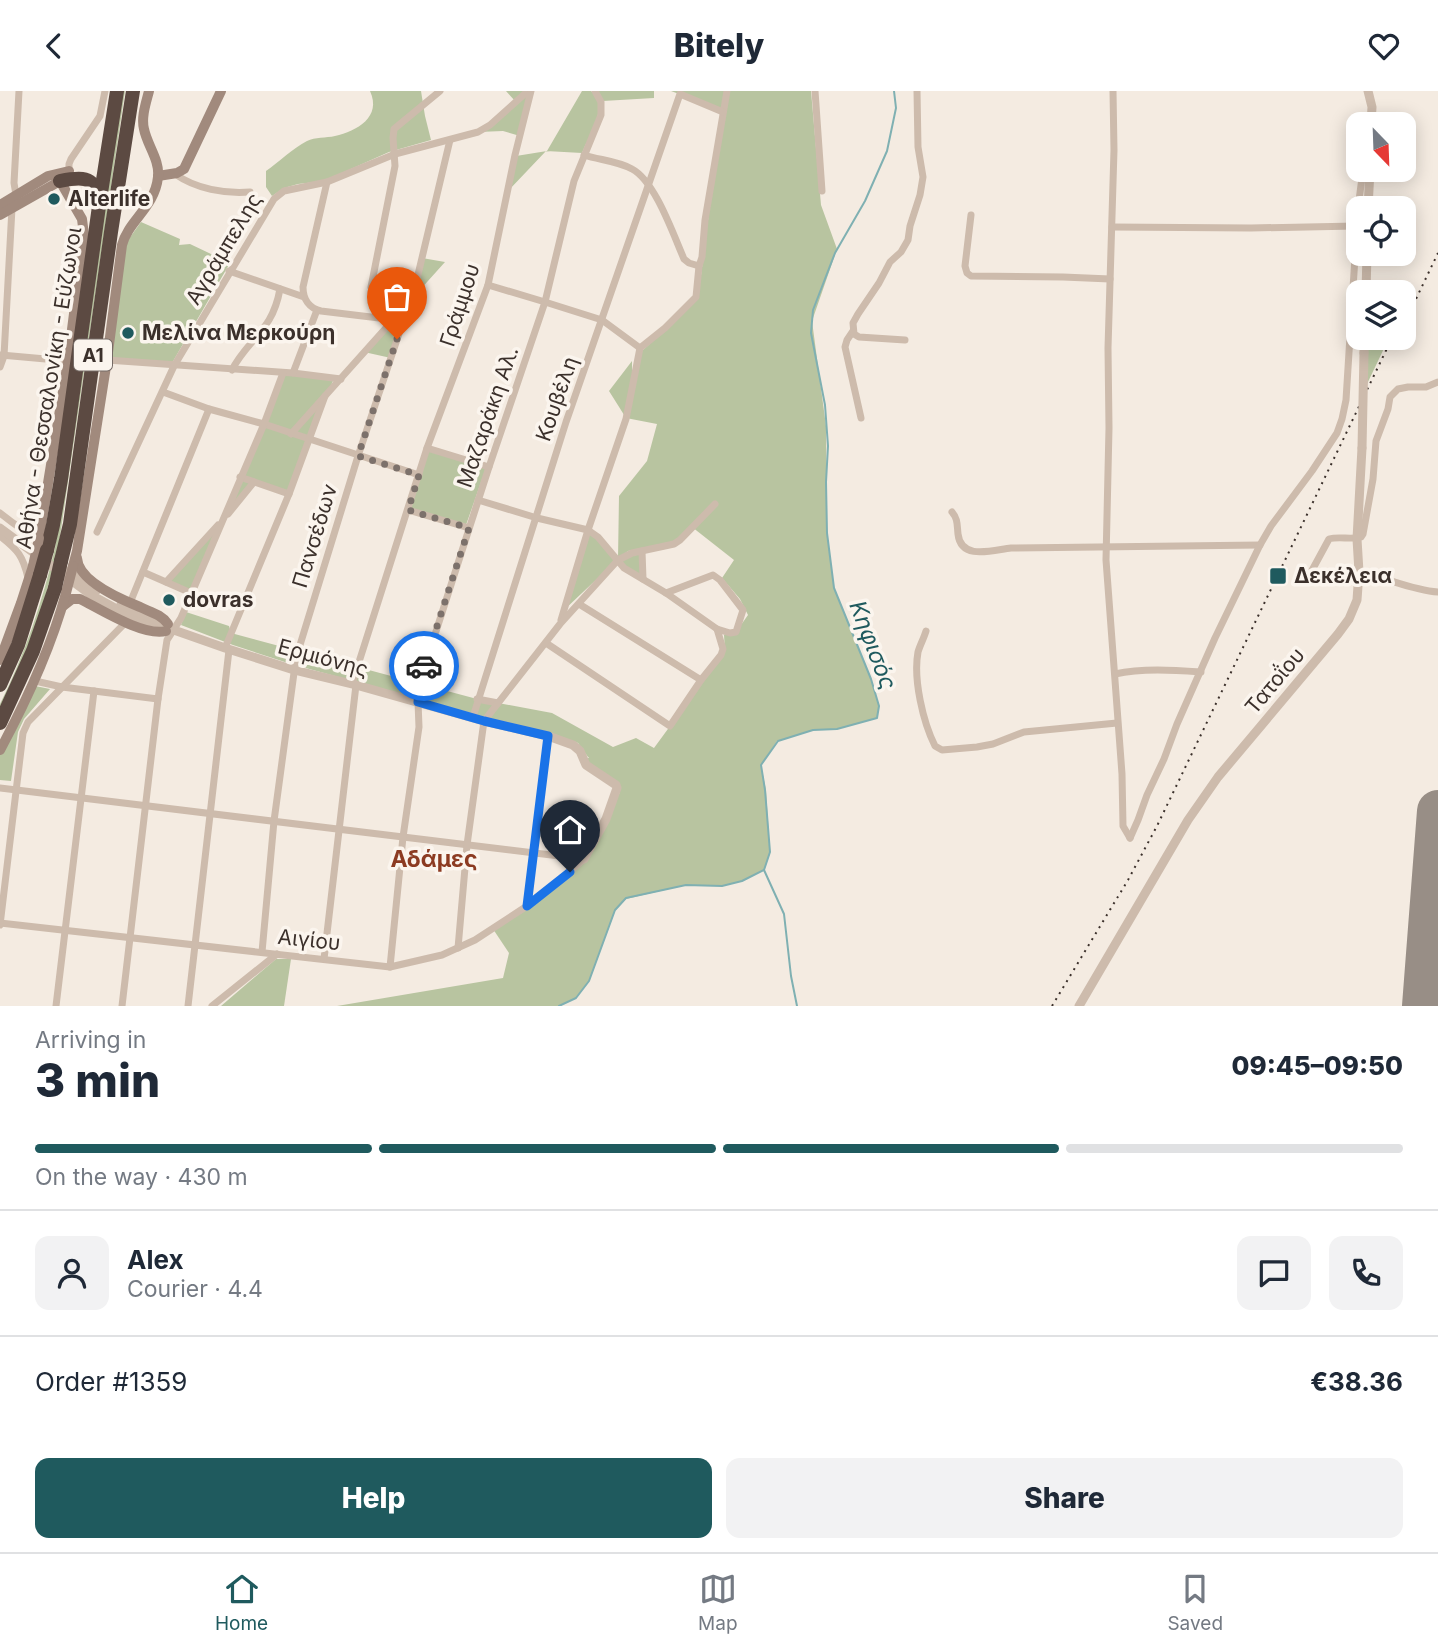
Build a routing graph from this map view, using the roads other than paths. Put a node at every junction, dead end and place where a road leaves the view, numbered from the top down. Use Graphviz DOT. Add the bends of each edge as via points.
graph roads {
  1 [pos="19,91"];
  2 [pos="105,91"];
  3 [pos="117,91"];
  4 [pos="133,91"];
  5 [pos="149,91"];
  6 [pos="221,91"];
  7 [pos="440,91"];
  8 [pos="530,91"];
  9 [pos="594,91"];
  10 [pos="727,91"];
  11 [pos="815,91"];
  12 [pos="918,91"];
  13 [pos="1113,91"];
  14 [pos="1368,91"];
  15 [pos="1378,91"];
  16 [pos="1372,107"];
  17 [pos="723,112"];
  18 [pos="1372,112"];
  19 [pos="450,140"];
  20 [pos="107,150"];
  21 [pos="395,153"];
  22 [pos="584,155"];
  23 [pos="175,174"];
  24 [pos="65,176"];
  25 [pos="158,176"];
  26 [pos="327,182"];
  27 [pos="648,184"];
  28 [pos="822,191"];
  29 [pos="250,192"];
  30 [pos="16,195"];
  31 [pos="100,199"];
  32 [pos="0,205"];
  33 [pos="12,208"];
  34 [pos="0,215"];
  35 [pos="971,215"];
  36 [pos="1346,226"];
  37 [pos="1112,227"];
  38 [pos="699,266"];
  39 [pos="1354,266"];
  40 [pos="229,271"];
  41 [pos="1110,279"];
  42 [pos="488,285"];
  43 [pos="371,287"];
  44 [pos="280,289"];
  45 [pos="304,295"];
  46 [pos="545,302"];
  47 [pos="317,310"];
  48 [pos="393,320"];
  49 [pos="602,320"];
  50 [pos="404,321"];
  51 [pos="853,331"];
  52 [pos="905,340"];
  53 [pos="640,348"];
  54 [pos="1364,350"];
  55 [pos="2,355"];
  56 [pos="68,361"];
  57 [pos="107,361"];
  58 [pos="174,366"];
  59 [pos="0,367"];
  60 [pos="232,370"];
  61 [pos="283,373"];
  62 [pos="293,373"];
  63 [pos="341,379"];
  64 [pos="1438,382"];
  65 [pos="163,392"];
  66 [pos="325,396"];
  67 [pos="209,409"];
  68 [pos="861,418"];
  69 [pos="264,424"];
  70 [pos="291,434"];
  71 [pos="308,439"];
  72 [pos="427,448"];
  73 [pos="358,456"];
  74 [pos="489,467"];
  75 [pos="419,475"];
  76 [pos="240,477"];
  77 [pos="254,482"];
  78 [pos="289,493"];
  79 [pos="478,500"];
  80 [pos="715,504"];
  81 [pos="408,510"];
  82 [pos="952,512"];
  83 [pos="0,513"];
  84 [pos="537,518"];
  85 [pos="224,519"];
  86 [pos="0,521"];
  87 [pos="0,528"];
  88 [pos="469,528"];
  89 [pos="589,530"];
  90 [pos="97,532"];
  91 [pos="0,537"];
  92 [pos="42,539"];
  93 [pos="1357,539"];
  94 [pos="1260,545"];
  95 [pos="1106,547"];
  96 [pos="76,551"];
  97 [pos="642,551"];
  98 [pos="618,560"];
  99 [pos="67,564"];
  100 [pos="144,572"];
  101 [pos="1359,572"];
  102 [pos="34,573"];
  103 [pos="643,579"];
  104 [pos="166,582"];
  105 [pos="60,590"];
  106 [pos="1438,592"];
  107 [pos="191,593"];
  108 [pos="666,593"];
  109 [pos="130,603"];
  110 [pos="579,604"];
  111 [pos="62,608"];
  112 [pos="126,622"];
  113 [pos="560,624"];
  114 [pos="170,628"];
  115 [pos="717,629"];
  116 [pos="926,631"];
  117 [pos="546,643"];
  118 [pos="227,649"];
  119 [pos="0,660"];
  120 [pos="294,670"];
  121 [pos="1200,672"];
  122 [pos="1115,674"];
  123 [pos="701,680"];
  124 [pos="35,681"];
  125 [pos="354,684"];
  126 [pos="0,685"];
  127 [pos="62,687"];
  128 [pos="94,691"];
  129 [pos="158,699"];
  130 [pos="477,699"];
  131 [pos="418,702"];
  132 [pos="498,703"];
  133 [pos="473,717"];
  134 [pos="484,721"];
  135 [pos="0,723"];
  136 [pos="1117,723"];
  137 [pos="548,736"];
  138 [pos="0,750"];
  139 [pos="0,788"];
  140 [pos="16,789"];
  141 [pos="81,797"];
  142 [pos="146,805"];
  143 [pos="210,813"];
  144 [pos="274,821"];
  145 [pos="340,829"];
  146 [pos="403,837"];
  147 [pos="467,845"];
  148 [pos="533,853"];
  149 [pos="584,859"];
  150 [pos="527,906"];
  151 [pos="0,923"];
  152 [pos="65,931"];
  153 [pos="130,937"];
  154 [pos="195,945"];
  155 [pos="458,949"];
  156 [pos="262,952"];
  157 [pos="277,954"];
  158 [pos="324,958"];
  159 [pos="390,967"];
  160 [pos="56,1006"];
  161 [pos="122,1006"];
  162 [pos="188,1006"];
  163 [pos="212,1006"];
  164 [pos="1079,1006"];
  1 -- 30 [label="street"];
  2 -- 24 [label="street" via="100,116"];
  3 -- 20 [label="highway, Αθήνα - Θεσσαλονίκη - Εύζωνοι / Α1"];
  4 -- 99 [label="highway, Αθήνα - Θεσσαλονίκη - Εύζωνοι / Α1"];
  5 -- 25 [label="main road" via="143,126"];
  6 -- 23 [label="main road" via="186,166"];
  7 -- 21 [label="street" via="397,127"];
  8 -- 19 [label="street, Αγράμπελης" via="484,128"];
  8 -- 42 [label="street, Γράμμου"];
  9 -- 22 [label="street, Μαζαράκη Αλ." via="601,102 601,115"];
  10 -- 17 [label="street"];
  11 -- 28 [label="street"];
  12 -- 51 [label="street" via="923,177 908,240 858,314"];
  13 -- 37 [label="street"];
  14 -- 16 [label="street"];
  15 -- 16 [label="street"];
  16 -- 18 [label="street"];
  17 -- 27 [label="street, Κουβέλη" via="680,94"];
  17 -- 38 [label="street"];
  19 -- 21 [label="street, Αγράμπελης"];
  19 -- 50 [label="street, Πανσέδων"];
  20 -- 24 [label="highway" via="95,169"];
  20 -- 31 [label="highway, Αθήνα - Θεσσαλονίκη - Εύζωνοι / Α1"];
  21 -- 26 [label="street, Αγράμπελης"];
  21 -- 43 [label="street"];
  22 -- 27 [label="street" via="631,169"];
  22 -- 46 [label="street, Μαζαράκη Αλ."];
  23 -- 25 [label="main road"];
  23 -- 29 [label="street" via="219,192"];
  24 -- 30 [label="main road" via="48,176"];
  24 -- 31 [label="highway" via="90,181"];
  24 -- 33 [label="main road"];
  24 -- 56 [label="main road" via="84,235"];
  25 -- 57 [label="main road" via="146,207 124,239"];
  26 -- 40 [label="street, Αγράμπελης" via="279,194"];
  26 -- 45 [label="street"];
  27 -- 38 [label="street" via="684,259"];
  27 -- 49 [label="street, Κουβέλη"];
  30 -- 32 [label="main road"];
  31 -- 92 [label="highway, Αθήνα - Θεσσαλονίκη - Εύζωνοι / Α1" via="61,479 53,525"];
  33 -- 34 [label="main road"];
  33 -- 55 [label="street"];
  35 -- 41 [label="street" via="965,267 971,276"];
  36 -- 37 [label="street"];
  37 -- 41 [label="street"];
  38 -- 53 [label="street" via="696,297"];
  39 -- 94 [label="street" via="1342,419"];
  40 -- 44 [label="street"];
  40 -- 58 [label="street, Αγράμπελης"];
  41 -- 95 [label="street"];
  42 -- 46 [label="street"];
  42 -- 72 [label="street, Γράμμου"];
  44 -- 45 [label="street"];
  44 -- 60 [label="street" via="271,316"];
  45 -- 47 [label="street"];
  46 -- 49 [label="street"];
  46 -- 74 [label="street, Μαζαράκη Αλ."];
  47 -- 48 [label="street"];
  47 -- 62 [label="street"];
  48 -- 50 [label="street"];
  48 -- 63 [label="street"];
  49 -- 53 [label="street"];
  49 -- 84 [label="street, Κουβέλη"];
  50 -- 73 [label="street, Πανσέδων"];
  51 -- 52 [label="street" via="863,337"];
  51 -- 68 [label="street" via="845,347"];
  53 -- 89 [label="street" via="628,413"];
  54 -- 93 [label="street, Τατοΐου, bridge"];
  55 -- 56 [label="street"];
  55 -- 59 [label="street"];
  56 -- 92 [label="main road"];
  57 -- 58 [label="street"];
  57 -- 96 [label="main road"];
  58 -- 60 [label="street"];
  58 -- 65 [label="street, Αγράμπελης"];
  60 -- 61 [label="street"];
  61 -- 62 [label="street"];
  61 -- 69 [label="street"];
  62 -- 63 [label="street"];
  63 -- 66 [label="street"];
  64 -- 93 [label="street" via="1402,388 1390,397 1376,441 1363,534"];
  65 -- 67 [label="street"];
  65 -- 90 [label="street, Αγράμπελης"];
  66 -- 70 [label="street"];
  66 -- 71 [label="street"];
  67 -- 69 [label="street"];
  67 -- 100 [label="street"];
  69 -- 70 [label="street"];
  69 -- 76 [label="street"];
  70 -- 71 [label="street"];
  71 -- 73 [label="street"];
  71 -- 78 [label="street"];
  72 -- 74 [label="street"];
  72 -- 75 [label="street, Γράμμου"];
  73 -- 75 [label="street"];
  73 -- 120 [label="street, Πανσέδων"];
  74 -- 79 [label="street, Μαζαράκη Αλ."];
  75 -- 81 [label="street, Γράμμου"];
  76 -- 77 [label="street"];
  76 -- 85 [label="street"];
  77 -- 78 [label="street"];
  77 -- 85 [label="street"];
  78 -- 118 [label="street"];
  79 -- 84 [label="street"];
  79 -- 88 [label="street, Μαζαράκη Αλ."];
  80 -- 97 [label="street" via="674,544"];
  81 -- 88 [label="street"];
  81 -- 125 [label="street, Γράμμου"];
  82 -- 95 [label="street" via="961,545 973,552"];
  83 -- 92 [label="street"];
  84 -- 89 [label="street"];
  84 -- 130 [label="street, Κουβέλη"];
  85 -- 104 [label="street"];
  85 -- 107 [label="street"];
  86 -- 114 [label="street, Ερμιόνης" via="75,577"];
  87 -- 114 [label="street, Ερμιόνης" via="91,595 124,613"];
  88 -- 131 [label="street, Μαζαράκη Αλ." via="420,681"];
  89 -- 98 [label="street"];
  89 -- 113 [label="street"];
  91 -- 102 [label="street" via="16,548 26,569"];
  92 -- 102 [label="highway, Αθήνα - Θεσσαλονίκη - Εύζωνοι / Α1, bridge"];
  93 -- 101 [label="street, Τατοΐου"];
  93 -- 101 [label="street" via="1329,539 1310,575"];
  94 -- 95 [label="street"];
  94 -- 121 [label="street"];
  95 -- 122 [label="street"];
  96 -- 99 [label="main road"];
  96 -- 109 [label="main road" via="83,573"];
  97 -- 98 [label="street"];
  97 -- 103 [label="street"];
  98 -- 103 [label="street"];
  98 -- 110 [label="street"];
  99 -- 105 [label="highway, Αθήνα - Θεσσαλονίκη - Εύζωνοι / Α1, bridge"];
  100 -- 104 [label="street"];
  100 -- 109 [label="street"];
  101 -- 106 [label="street"];
  101 -- 164 [label="street, Τατοΐου" via="1357,600 1349,619 1188,820"];
  102 -- 119 [label="main road"];
  102 -- 126 [label="highway, Αθήνα - Θεσσαλονίκη - Εύζωνοι / Α1" via="18,645"];
  103 -- 108 [label="street"];
  104 -- 107 [label="street"];
  105 -- 111 [label="main road"];
  105 -- 135 [label="highway, Αθήνα - Θεσσαλονίκη - Εύζωνοι / Α1"];
  107 -- 114 [label="street"];
  108 -- 115 [label="street"];
  108 -- 115 [label="street" via="716,576 743,610 736,632"];
  109 -- 114 [label="main road" via="159,615"];
  110 -- 113 [label="street"];
  110 -- 123 [label="street"];
  111 -- 112 [label="main road" via="72,599 80,599"];
  111 -- 124 [label="main road"];
  112 -- 114 [label="main road" via="156,632"];
  112 -- 127 [label="street"];
  113 -- 117 [label="street"];
  114 -- 118 [label="street, Ερμιόνης"];
  114 -- 129 [label="street"];
  115 -- 123 [label="street" via="722,651"];
  116 -- 136 [label="street" via="918,655 919,692 928,729 939,749 993,744 1024,732"];
  117 -- 123 [label="street" via="670,726"];
  117 -- 132 [label="street"];
  118 -- 120 [label="street, Ερμιόνης"];
  118 -- 143 [label="street"];
  120 -- 125 [label="street, Ερμιόνης"];
  120 -- 144 [label="street, Πανσέδων"];
  121 -- 122 [label="street"];
  121 -- 136 [label="street" via="1130,838 1123,826"];
  122 -- 136 [label="street"];
  124 -- 127 [label="street"];
  124 -- 138 [label="main road"];
  125 -- 131 [label="street, Ερμιόνης"];
  125 -- 145 [label="street, Γράμμου"];
  127 -- 128 [label="street"];
  127 -- 140 [label="street" via="23,733"];
  128 -- 129 [label="street"];
  128 -- 141 [label="street"];
  129 -- 142 [label="street"];
  130 -- 132 [label="street"];
  130 -- 133 [label="street, Κουβέλη"];
  131 -- 133 [label="street, Ερμιόνης"];
  131 -- 146 [label="street, Μαζαράκη Αλ." via="419,727"];
  132 -- 134 [label="street"];
  133 -- 134 [label="street, Ερμιόνης"];
  134 -- 137 [label="street, Ερμιόνης"];
  134 -- 147 [label="street"];
  137 -- 148 [label="street"];
  137 -- 149 [label="street, Ερμιόνης" via="575,746 586,765 616,787 606,819"];
  139 -- 140 [label="street"];
  140 -- 141 [label="street"];
  140 -- 151 [label="street"];
  141 -- 142 [label="street"];
  141 -- 152 [label="street"];
  142 -- 143 [label="street"];
  142 -- 153 [label="street"];
  143 -- 144 [label="street"];
  143 -- 154 [label="street"];
  144 -- 145 [label="street"];
  144 -- 156 [label="street, Πανσέδων"];
  145 -- 146 [label="street"];
  145 -- 158 [label="street, Γράμμου"];
  146 -- 147 [label="street"];
  146 -- 159 [label="street, Μαζαράκη Αλ."];
  147 -- 148 [label="street"];
  147 -- 155 [label="street"];
  148 -- 149 [label="street"];
  148 -- 150 [label="street"];
  149 -- 150 [label="street, Αιγίου"];
  150 -- 155 [label="street, Αιγίου"];
  151 -- 152 [label="street, Αιγίου"];
  152 -- 153 [label="street, Αιγίου"];
  152 -- 160 [label="street"];
  153 -- 154 [label="street, Αιγίου"];
  153 -- 161 [label="street"];
  154 -- 156 [label="street, Αιγίου"];
  154 -- 162 [label="street"];
  155 -- 159 [label="street, Αιγίου"];
  156 -- 157 [label="street, Αιγίου"];
  157 -- 158 [label="street, Αιγίου"];
  157 -- 163 [label="street"];
  158 -- 159 [label="street, Αιγίου"];
}
